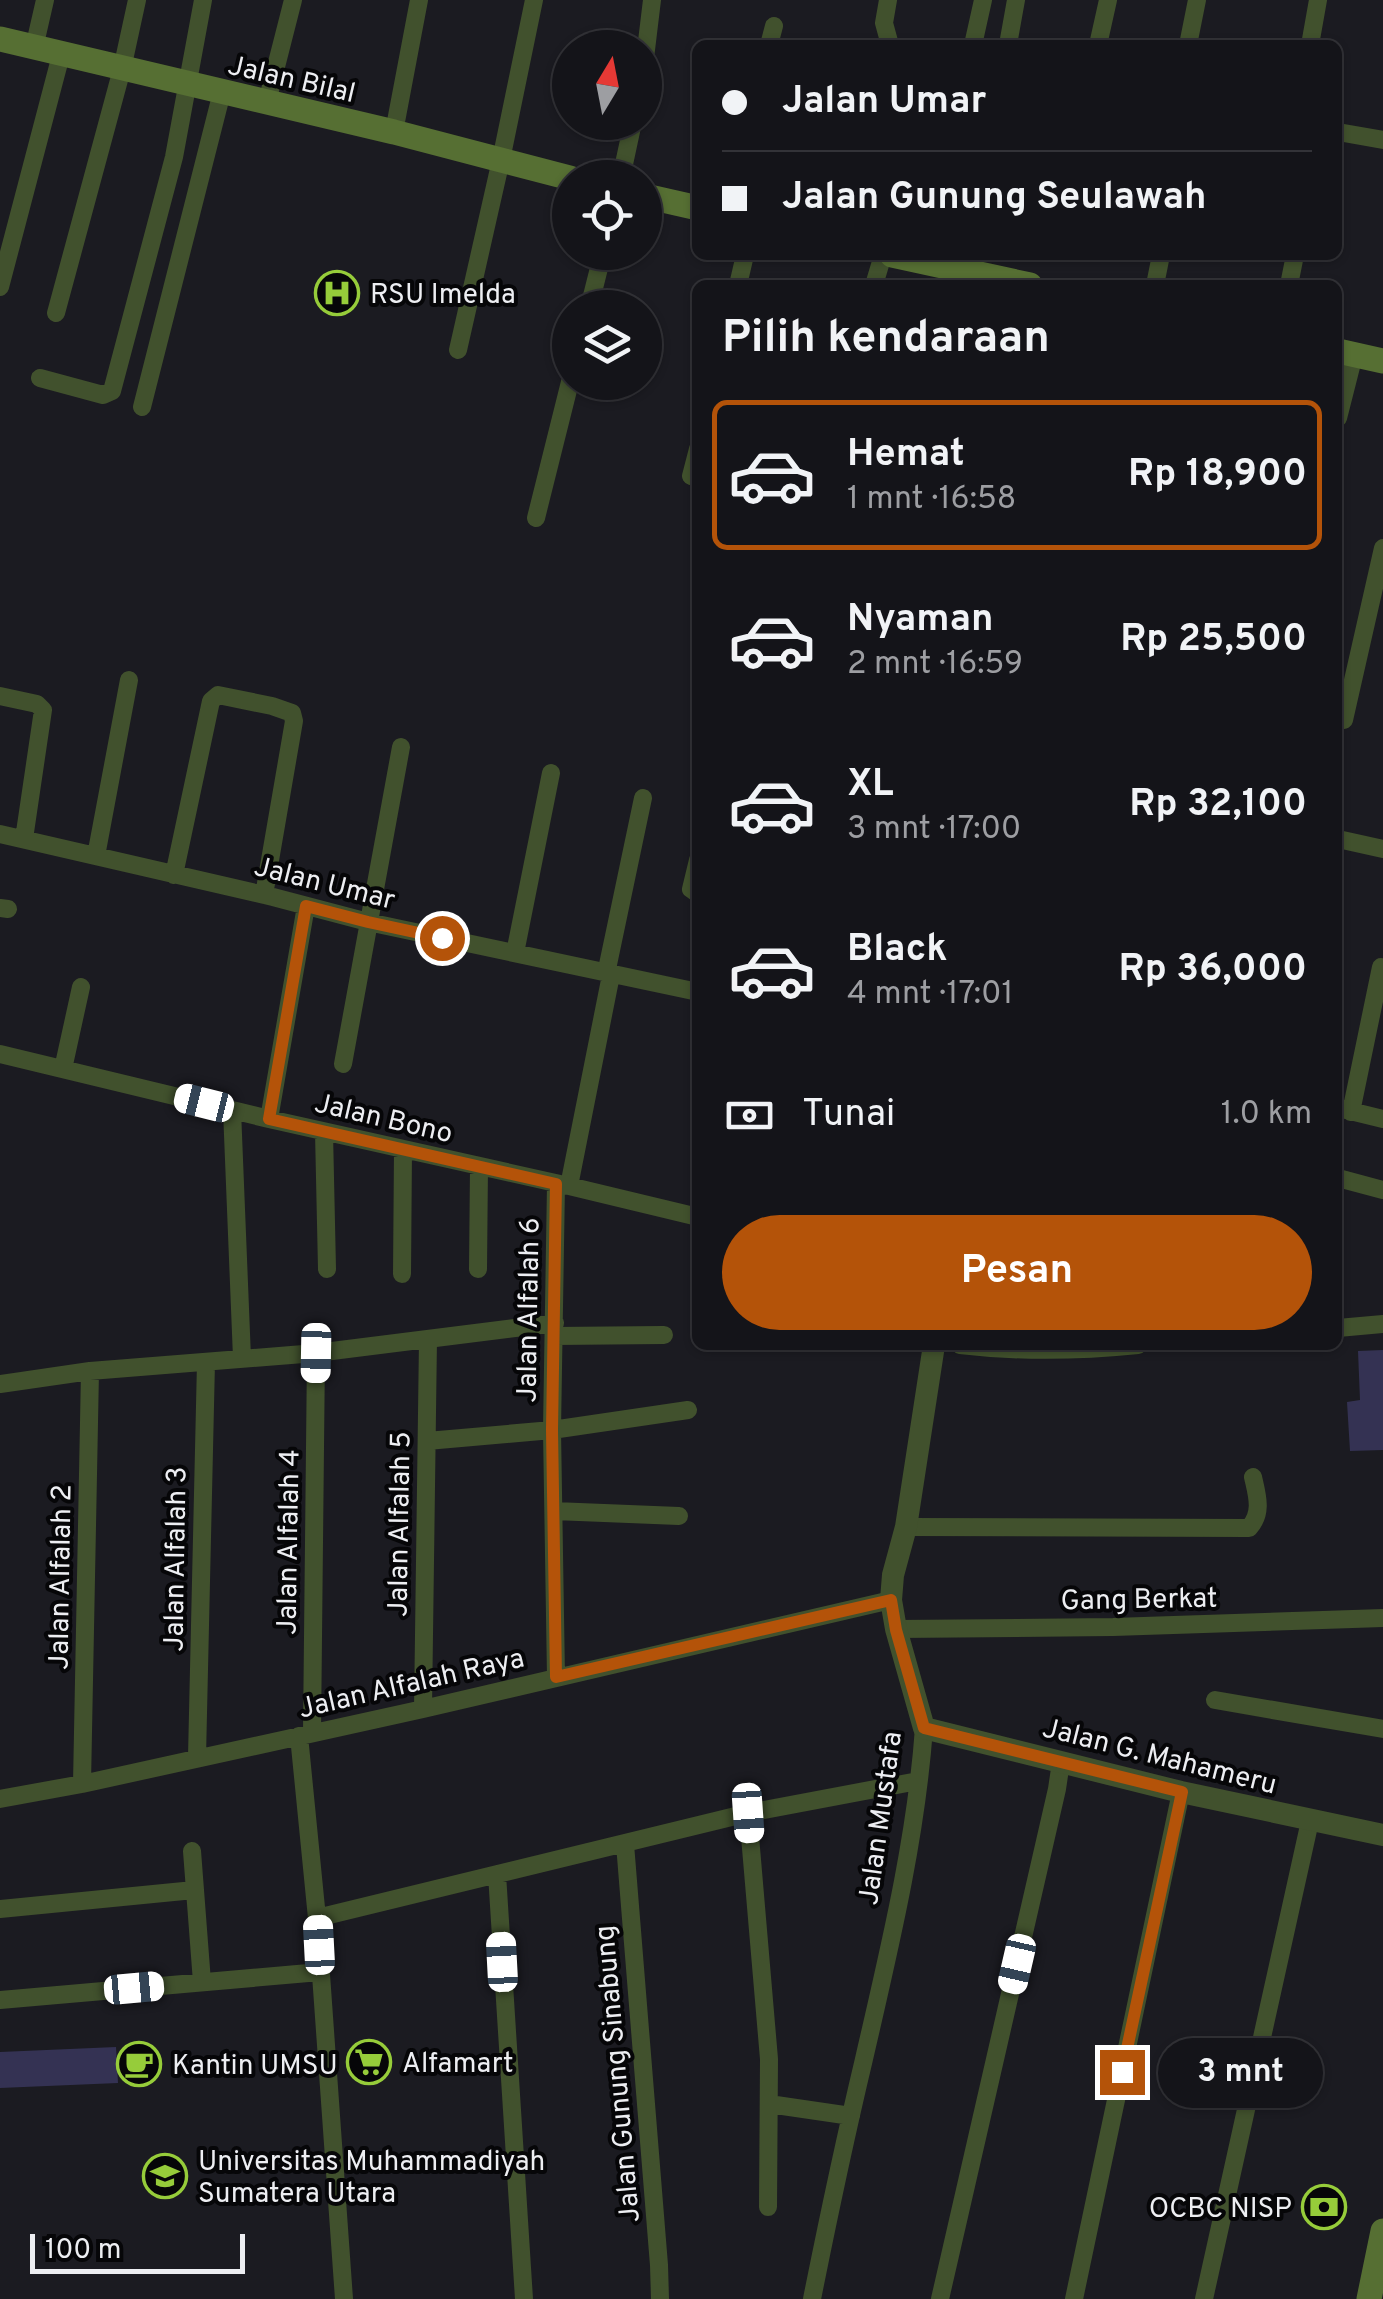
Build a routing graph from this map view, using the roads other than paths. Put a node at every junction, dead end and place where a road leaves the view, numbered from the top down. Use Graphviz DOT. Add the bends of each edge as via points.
graph roads {
  1 [pos="45,0"];
  2 [pos="136,0"];
  3 [pos="203,0"];
  4 [pos="294,0"];
  5 [pos="419,0"];
  6 [pos="534,0"];
  7 [pos="652,0"];
  8 [pos="888,0"];
  9 [pos="982,0"];
  10 [pos="1016,0"];
  11 [pos="1108,0"];
  12 [pos="1198,0"];
  13 [pos="1318,0"];
  14 [pos="648,30"];
  15 [pos="0,39"];
  16 [pos="1009,39"];
  17 [pos="889,40"];
  18 [pos="974,40"];
  19 [pos="1099,40"];
  20 [pos="1189,40"];
  21 [pos="1311,40"];
  22 [pos="34,48"];
  23 [pos="61,55"];
  24 [pos="122,69"];
  25 [pos="189,84"];
  26 [pos="222,92"];
  27 [pos="267,102"];
  28 [pos="394,132"];
  29 [pos="1342,133"];
  30 [pos="1383,140"];
  31 [pos="502,160"];
  32 [pos="552,173"];
  33 [pos="662,200"];
  34 [pos="692,207"];
  35 [pos="914,260"];
  36 [pos="954,269"];
  37 [pos="1006,280"];
  38 [pos="0,286"];
  39 [pos="56,313"];
  40 [pos="458,350"];
  41 [pos="1346,353"];
  42 [pos="1383,361"];
  43 [pos="40,378"];
  44 [pos="1342,386"];
  45 [pos="566,400"];
  46 [pos="142,407"];
  47 [pos="692,472"];
  48 [pos="691,476"];
  49 [pos="536,518"];
  50 [pos="1383,548"];
  51 [pos="129,680"];
  52 [pos="0,696"];
  53 [pos="1344,720"];
  54 [pos="401,748"];
  55 [pos="551,774"];
  56 [pos="642,798"];
  57 [pos="0,834"];
  58 [pos="24,839"];
  59 [pos="1342,840"];
  60 [pos="1383,849"];
  61 [pos="96,856"];
  62 [pos="174,876"];
  63 [pos="264,895"];
  64 [pos="306,906"];
  65 [pos="368,922"];
  66 [pos="515,953"];
  67 [pos="1381,967"];
  68 [pos="609,974"];
  69 [pos="81,987"];
  70 [pos="692,991"];
  71 [pos="0,1054"];
  72 [pos="342,1064"];
  73 [pos="63,1069"];
  74 [pos="232,1110"];
  75 [pos="1344,1110"];
  76 [pos="269,1119"];
  77 [pos="1383,1120"];
  78 [pos="324,1132"];
  79 [pos="402,1150"];
  80 [pos="479,1167"];
  81 [pos="1342,1179"];
  82 [pos="563,1185"];
  83 [pos="1383,1190"];
  84 [pos="692,1216"];
  85 [pos="327,1268"];
  86 [pos="478,1269"];
  87 [pos="402,1274"];
  88 [pos="1383,1324"];
  89 [pos="1342,1328"];
  90 [pos="555,1329"];
  91 [pos="664,1335"];
  92 [pos="428,1340"];
  93 [pos="933,1350"];
  94 [pos="316,1353"];
  95 [pos="242,1358"];
  96 [pos="206,1362"];
  97 [pos="90,1371"];
  98 [pos="0,1384"];
  99 [pos="688,1410"];
  100 [pos="552,1430"];
  101 [pos="427,1441"];
  102 [pos="1253,1477"];
  103 [pos="554,1511"];
  104 [pos="679,1516"];
  105 [pos="906,1527"];
  106 [pos="891,1600"];
  107 [pos="1383,1618"];
  108 [pos="896,1630"];
  109 [pos="556,1677"];
  110 [pos="1215,1700"];
  111 [pos="422,1709"];
  112 [pos="924,1728"];
  113 [pos="1383,1729"];
  114 [pos="306,1734"];
  115 [pos="197,1757"];
  116 [pos="1061,1762"];
  117 [pos="918,1782"];
  118 [pos="82,1784"];
  119 [pos="1182,1792"];
  120 [pos="0,1799"];
  121 [pos="748,1813"];
  122 [pos="1310,1821"];
  123 [pos="1383,1835"];
  124 [pos="626,1844"];
  125 [pos="192,1851"];
  126 [pos="497,1874"];
  127 [pos="194,1890"];
  128 [pos="0,1909"];
  129 [pos="318,1918"];
  130 [pos="320,1972"];
  131 [pos="202,1982"];
  132 [pos="0,2000"];
  133 [pos="770,2104"];
  134 [pos="851,2116"];
  135 [pos="768,2208"];
  136 [pos="1383,2230"];
  137 [pos="1374,2291"];
  138 [pos="344,2299"];
  139 [pos="524,2299"];
  140 [pos="660,2299"];
  141 [pos="812,2299"];
  142 [pos="940,2299"];
  143 [pos="1074,2299"];
  144 [pos="1204,2299"];
  1 -- 22 [label="street"];
  2 -- 24 [label="street"];
  3 -- 25 [label="street"];
  4 -- 27 [label="street"];
  5 -- 28 [label="street"];
  6 -- 31 [label="street"];
  7 -- 14 [label="street"];
  8 -- 17 [label="street"];
  9 -- 18 [label="street"];
  10 -- 16 [label="street"];
  11 -- 19 [label="street"];
  12 -- 20 [label="street"];
  13 -- 21 [label="street"];
  15 -- 22 [label="main road, Jalan Bilal"];
  22 -- 23 [label="main road, Jalan Bilal"];
  23 -- 24 [label="main road, Jalan Bilal"];
  23 -- 38 [label="street"];
  24 -- 25 [label="main road, Jalan Bilal"];
  24 -- 39 [label="street"];
  25 -- 26 [label="main road, Jalan Bilal"];
  25 -- 43 [label="street" via="112,391 103,395"];
  26 -- 27 [label="main road, Jalan Bilal"];
  26 -- 46 [label="street"];
  27 -- 28 [label="main road, Jalan Bilal"];
  28 -- 31 [label="main road, Jalan Bilal"];
  29 -- 30 [label="street"];
  31 -- 32 [label="main road, Jalan Bilal"];
  31 -- 40 [label="street"];
  33 -- 34 [label="main road"];
  35 -- 36 [label="main road"];
  36 -- 37 [label="main road"];
  41 -- 42 [label="main road"];
  41 -- 44 [label="street"];
  45 -- 49 [label="street"];
  47 -- 48 [label="street"];
  50 -- 53 [label="street"];
  51 -- 61 [label="street"];
  52 -- 58 [label="street" via="44,710"];
  54 -- 65 [label="street"];
  55 -- 66 [label="street"];
  56 -- 68 [label="street, Jalan Alfalah 6"];
  57 -- 58 [label="street, Jalan Umar"];
  58 -- 61 [label="street, Jalan Umar"];
  59 -- 60 [label="street"];
  61 -- 62 [label="street, Jalan Umar"];
  62 -- 63 [label="street, Jalan Umar"];
  62 -- 63 [label="street" via="211,701 218,695 240,698 292,713 294,721"];
  63 -- 64 [label="street, Jalan Umar"];
  64 -- 65 [label="street, Jalan Umar"];
  64 -- 76 [label="street"];
  65 -- 66 [label="street, Jalan Umar"];
  65 -- 72 [label="street"];
  66 -- 68 [label="street, Jalan Umar"];
  67 -- 75 [label="street"];
  68 -- 70 [label="street, Jalan Umar"];
  68 -- 82 [label="street, Jalan Alfalah 6"];
  69 -- 73 [label="street"];
  71 -- 73 [label="street, Jalan Bono"];
  73 -- 74 [label="street, Jalan Bono"];
  74 -- 76 [label="street, Jalan Bono"];
  74 -- 95 [label="street"];
  75 -- 77 [label="street"];
  76 -- 78 [label="street, Jalan Bono"];
  78 -- 79 [label="street, Jalan Bono"];
  78 -- 85 [label="street"];
  79 -- 80 [label="street, Jalan Bono"];
  79 -- 87 [label="street"];
  80 -- 82 [label="street, Jalan Bono"];
  80 -- 86 [label="street"];
  81 -- 83 [label="street"];
  82 -- 84 [label="street, Jalan Bono"];
  82 -- 90 [label="street, Jalan Alfalah 6"];
  88 -- 89 [label="street"];
  90 -- 91 [label="street"];
  90 -- 92 [label="street"];
  90 -- 100 [label="street, Jalan Alfalah 6"];
  92 -- 94 [label="street"];
  92 -- 101 [label="street, Jalan Alfalah 5"];
  93 -- 105 [label="street, Jalan Mustafa"];
  94 -- 95 [label="street"];
  94 -- 114 [label="street, Jalan Alfalah 4"];
  95 -- 96 [label="street"];
  96 -- 97 [label="street"];
  96 -- 115 [label="street, Jalan Alfalah 3"];
  97 -- 98 [label="street"];
  97 -- 118 [label="street, Jalan Alfalah 2"];
  99 -- 100 [label="street"];
  100 -- 101 [label="street"];
  100 -- 103 [label="street, Jalan Alfalah 6"];
  101 -- 111 [label="street, Jalan Alfalah 5"];
  102 -- 105 [label="street" via="1258,1511 1249,1528"];
  103 -- 104 [label="street"];
  103 -- 109 [label="street, Jalan Alfalah 6"];
  105 -- 106 [label="street, Jalan Mustafa"];
  106 -- 108 [label="street, Jalan Mustafa"];
  106 -- 109 [label="street, Jalan Alfalah Raya"];
  107 -- 108 [label="street, Gang Berkat"];
  108 -- 112 [label="street, Jalan Mustafa"];
  109 -- 111 [label="street, Jalan Alfalah Raya"];
  110 -- 113 [label="street"];
  111 -- 114 [label="street, Jalan Alfalah Raya"];
  112 -- 116 [label="street, Jalan G. Mahameru"];
  112 -- 117 [label="street, Jalan Mustafa"];
  114 -- 115 [label="street, Jalan Alfalah Raya"];
  114 -- 129 [label="street, Jalan Alfalah 4"];
  115 -- 118 [label="street, Jalan Alfalah Raya"];
  116 -- 119 [label="street, Jalan G. Mahameru"];
  116 -- 142 [label="street"];
  117 -- 121 [label="street"];
  117 -- 134 [label="street, Jalan Mustafa" via="889,1953"];
  118 -- 120 [label="street, Jalan Alfalah Raya"];
  119 -- 122 [label="street, Jalan G. Mahameru"];
  119 -- 143 [label="street"];
  121 -- 124 [label="street"];
  121 -- 133 [label="street"];
  122 -- 123 [label="street, Jalan G. Mahameru"];
  122 -- 144 [label="street"];
  124 -- 126 [label="street"];
  124 -- 140 [label="street, Jalan Gunung Sinabung"];
  125 -- 127 [label="street"];
  126 -- 129 [label="street"];
  126 -- 139 [label="street"];
  127 -- 128 [label="street"];
  127 -- 131 [label="street"];
  129 -- 130 [label="street, Jalan Alfalah 4"];
  130 -- 131 [label="street"];
  130 -- 138 [label="street, Jalan Alfalah 4"];
  131 -- 132 [label="street"];
  133 -- 134 [label="street"];
  133 -- 135 [label="street"];
  134 -- 141 [label="street, Jalan Mustafa"];
  136 -- 137 [label="main road"];
}
